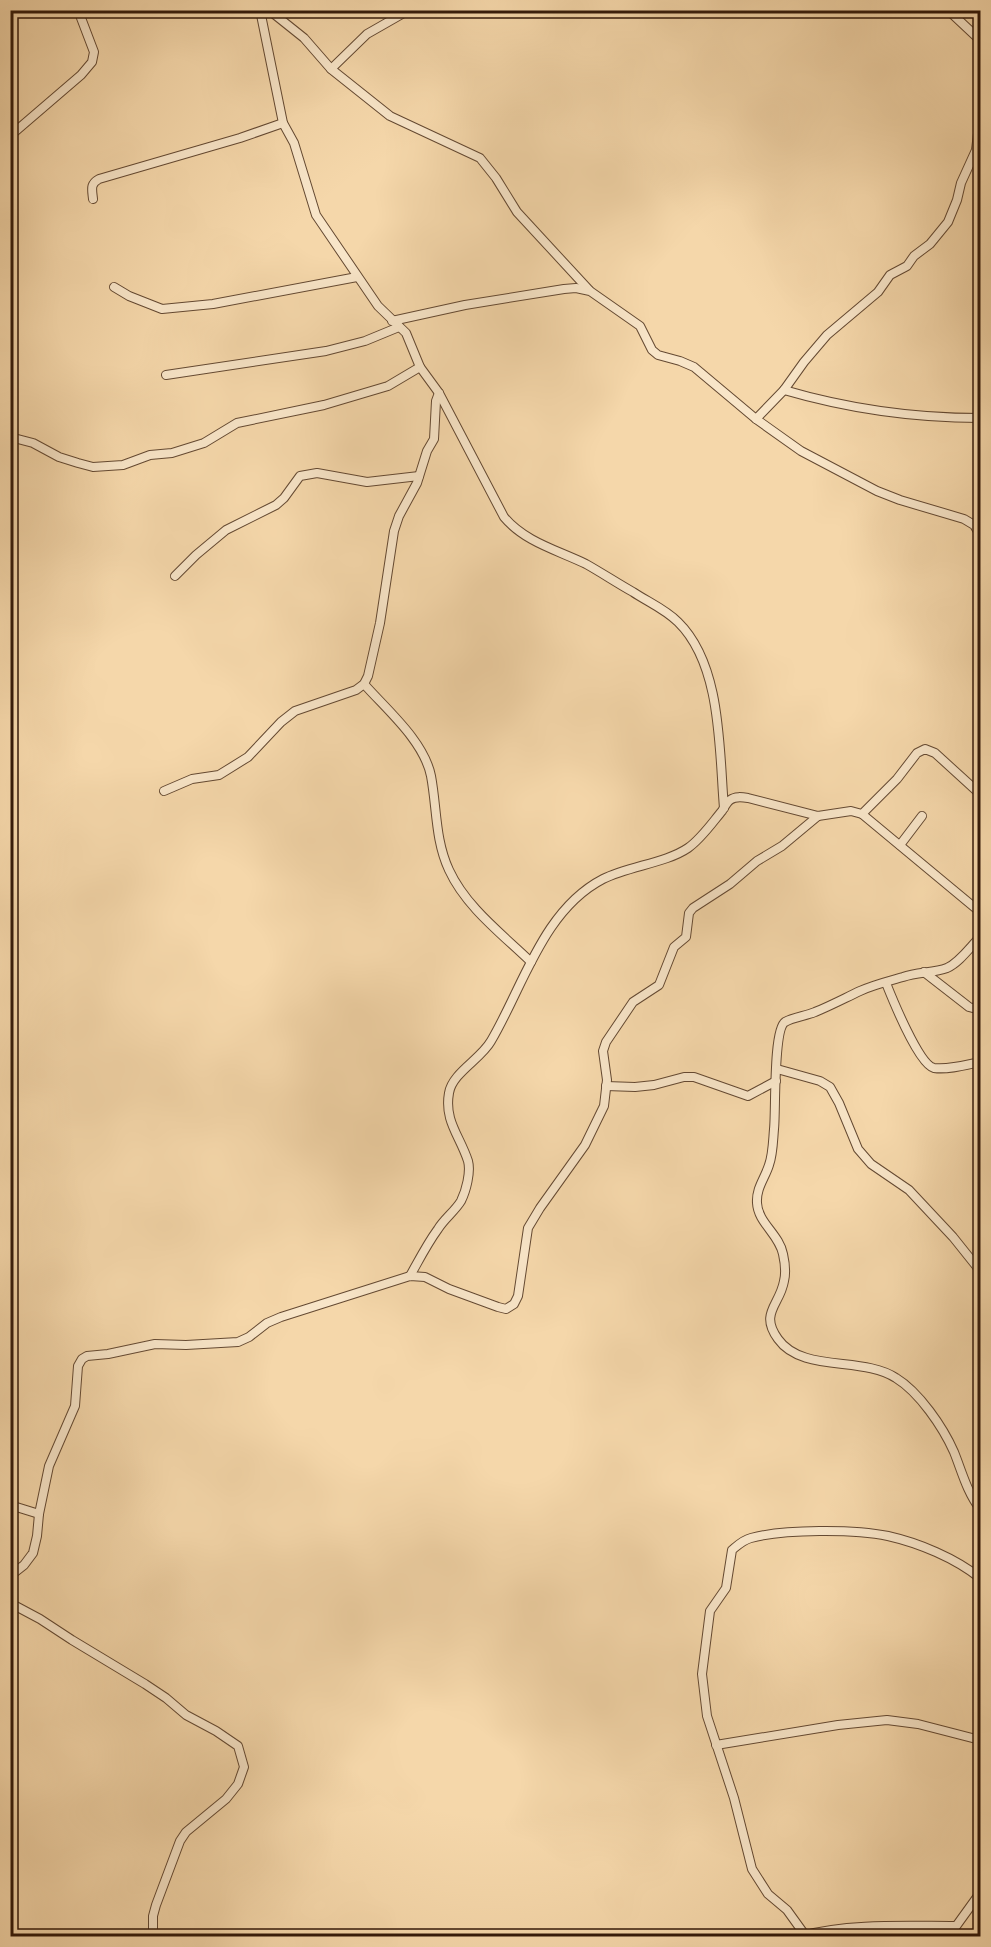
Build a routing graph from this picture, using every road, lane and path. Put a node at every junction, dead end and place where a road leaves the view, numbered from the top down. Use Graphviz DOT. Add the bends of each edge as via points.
graph roads {
  1 [pos="78,10"];
  2 [pos="260,10"];
  3 [pos="269,10"];
  4 [pos="409,10"];
  5 [pos="948,10"];
  6 [pos="981,40"];
  7 [pos="331,69"];
  8 [pos="981,117"];
  9 [pos="284,123"];
  10 [pos="10,136"];
  11 [pos="93,199"];
  12 [pos="357,277"];
  13 [pos="114,287"];
  14 [pos="590,291"];
  15 [pos="392,321"];
  16 [pos="399,327"];
  17 [pos="420,367"];
  18 [pos="166,375"];
  19 [pos="784,390"];
  20 [pos="439,393"];
  21 [pos="981,418"];
  22 [pos="756,419"];
  23 [pos="10,437"];
  24 [pos="419,476"];
  25 [pos="981,534"];
  26 [pos="175,576"];
  27 [pos="364,684"];
  28 [pos="164,790"];
  29 [pos="981,794"];
  30 [pos="724,808"];
  31 [pos="862,814"];
  32 [pos="818,816"];
  33 [pos="922,816"];
  34 [pos="900,845"];
  35 [pos="981,912"];
  36 [pos="981,937"];
  37 [pos="531,962"];
  38 [pos="924,972"];
  39 [pos="886,983"];
  40 [pos="981,1010"];
  41 [pos="981,1062"];
  42 [pos="777,1069"];
  43 [pos="776,1081"];
  44 [pos="606,1086"];
  45 [pos="981,1275"];
  46 [pos="410,1276"];
  47 [pos="10,1505"];
  48 [pos="981,1509"];
  49 [pos="39,1514"];
  50 [pos="10,1576"];
  51 [pos="981,1578"];
  52 [pos="10,1603"];
  53 [pos="981,1740"];
  54 [pos="716,1745"];
  55 [pos="981,1893"];
  56 [pos="970,1907"];
  57 [pos="981,1907"];
  58 [pos="954,1926"];
  59 [pos="153,1936"];
  60 [pos="803,1936"];
  61 [pos="949,1936"];
  1 -- 10 [label="street" via="94,52 92,62"];
  2 -- 9 [label="street"];
  3 -- 7 [label="street" via="304,38"];
  4 -- 7 [label="street" via="366,34"];
  5 -- 6 [label="street"];
  7 -- 14 [label="street" via="390,116 480,158 517,212"];
  8 -- 19 [label="street" via="976,150 948,222 907,266 890,275 878,292 822,340"];
  9 -- 11 [label="street" via="99,179 92,187"];
  9 -- 12 [label="street" via="316,215"];
  12 -- 13 [label="street" via="213,304 162,309"];
  12 -- 15 [label="street"];
  14 -- 15 [label="street" via="576,288 465,304"];
  14 -- 22 [label="street" via="640,326 658,355 694,367"];
  15 -- 16 [label="street"];
  16 -- 17 [label="street" via="406,333"];
  16 -- 18 [label="street" via="326,351"];
  17 -- 20 [label="street"];
  17 -- 23 [label="street" via="388,386 324,405 237,423 204,443 123,465 78,463"];
  19 -- 21 [label="street" via="874,410 927,417"];
  19 -- 22 [label="street"];
  20 -- 24 [label="street" via="434,439"];
  20 -- 30 [label="street" via="504,517 514,528 610,577 668,613 693,640 705,664 714,701"];
  22 -- 25 [label="street" via="782,439 845,475 900,500 964,519"];
  24 -- 26 [label="street" via="367,482 317,473 300,476 276,505 226,530"];
  24 -- 27 [label="street" via="394,531 380,623"];
  27 -- 28 [label="street" via="295,711 248,757 219,776 192,779"];
  27 -- 37 [label="street" via="425,759 441,850 466,899"];
  29 -- 31 [label="street" via="935,753 924,748"];
  30 -- 32 [label="street" via="730,800 741,797"];
  30 -- 37 [label="street" via="689,847 590,887 546,936"];
  31 -- 32 [label="street" via="850,811"];
  31 -- 34 [label="street"];
  32 -- 44 [label="street" via="689,913 686,937 671,952 659,985 633,1002 606,1042"];
  33 -- 34 [label="street"];
  34 -- 35 [label="street"];
  36 -- 38 [label="street" via="948,967"];
  37 -- 46 [label="street" via="489,1045 453,1081 449,1091 450,1123 469,1173 461,1200 438,1228"];
  38 -- 39 [label="street"];
  38 -- 40 [label="street" via="969,1007"];
  39 -- 41 [label="street" via="927,1065 942,1068"];
  39 -- 42 [label="street" via="786,1022 779,1030"];
  42 -- 43 [label="street"];
  42 -- 45 [label="street" via="830,1087 858,1149 871,1164 909,1190 953,1237"];
  43 -- 44 [label="street" via="748,1095 694,1077 635,1087"];
  43 -- 48 [label="street" via="772,1154 757,1200 761,1217 777,1238 783,1257 784,1282 770,1317 773,1332 799,1355 867,1367 900,1381 933,1414 972,1499"];
  44 -- 46 [label="street" via="604,1106 585,1145 528,1228 514,1304 506,1309 498,1307 426,1277"];
  46 -- 49 [label="street" via="281,1317 238,1342 155,1344 82,1359 75,1407 49,1467"];
  47 -- 49 [label="street"];
  49 -- 50 [label="street" via="33,1553"];
  51 -- 54 [label="street" via="940,1555 888,1536 827,1531 760,1536 740,1543 732,1550 726,1588 710,1611 705,1642 704,1694"];
  52 -- 59 [label="street" via="146,1684 238,1746 243,1757 238,1784 180,1841 156,1905"];
  53 -- 54 [label="street" via="887,1720"];
  54 -- 60 [label="street" via="752,1869 768,1894 787,1910"];
  55 -- 56 [label="street"];
  56 -- 57 [label="street"];
  56 -- 58 [label="street"];
  58 -- 60 [label="street" via="882,1926"];
  58 -- 61 [label="street"];
}
